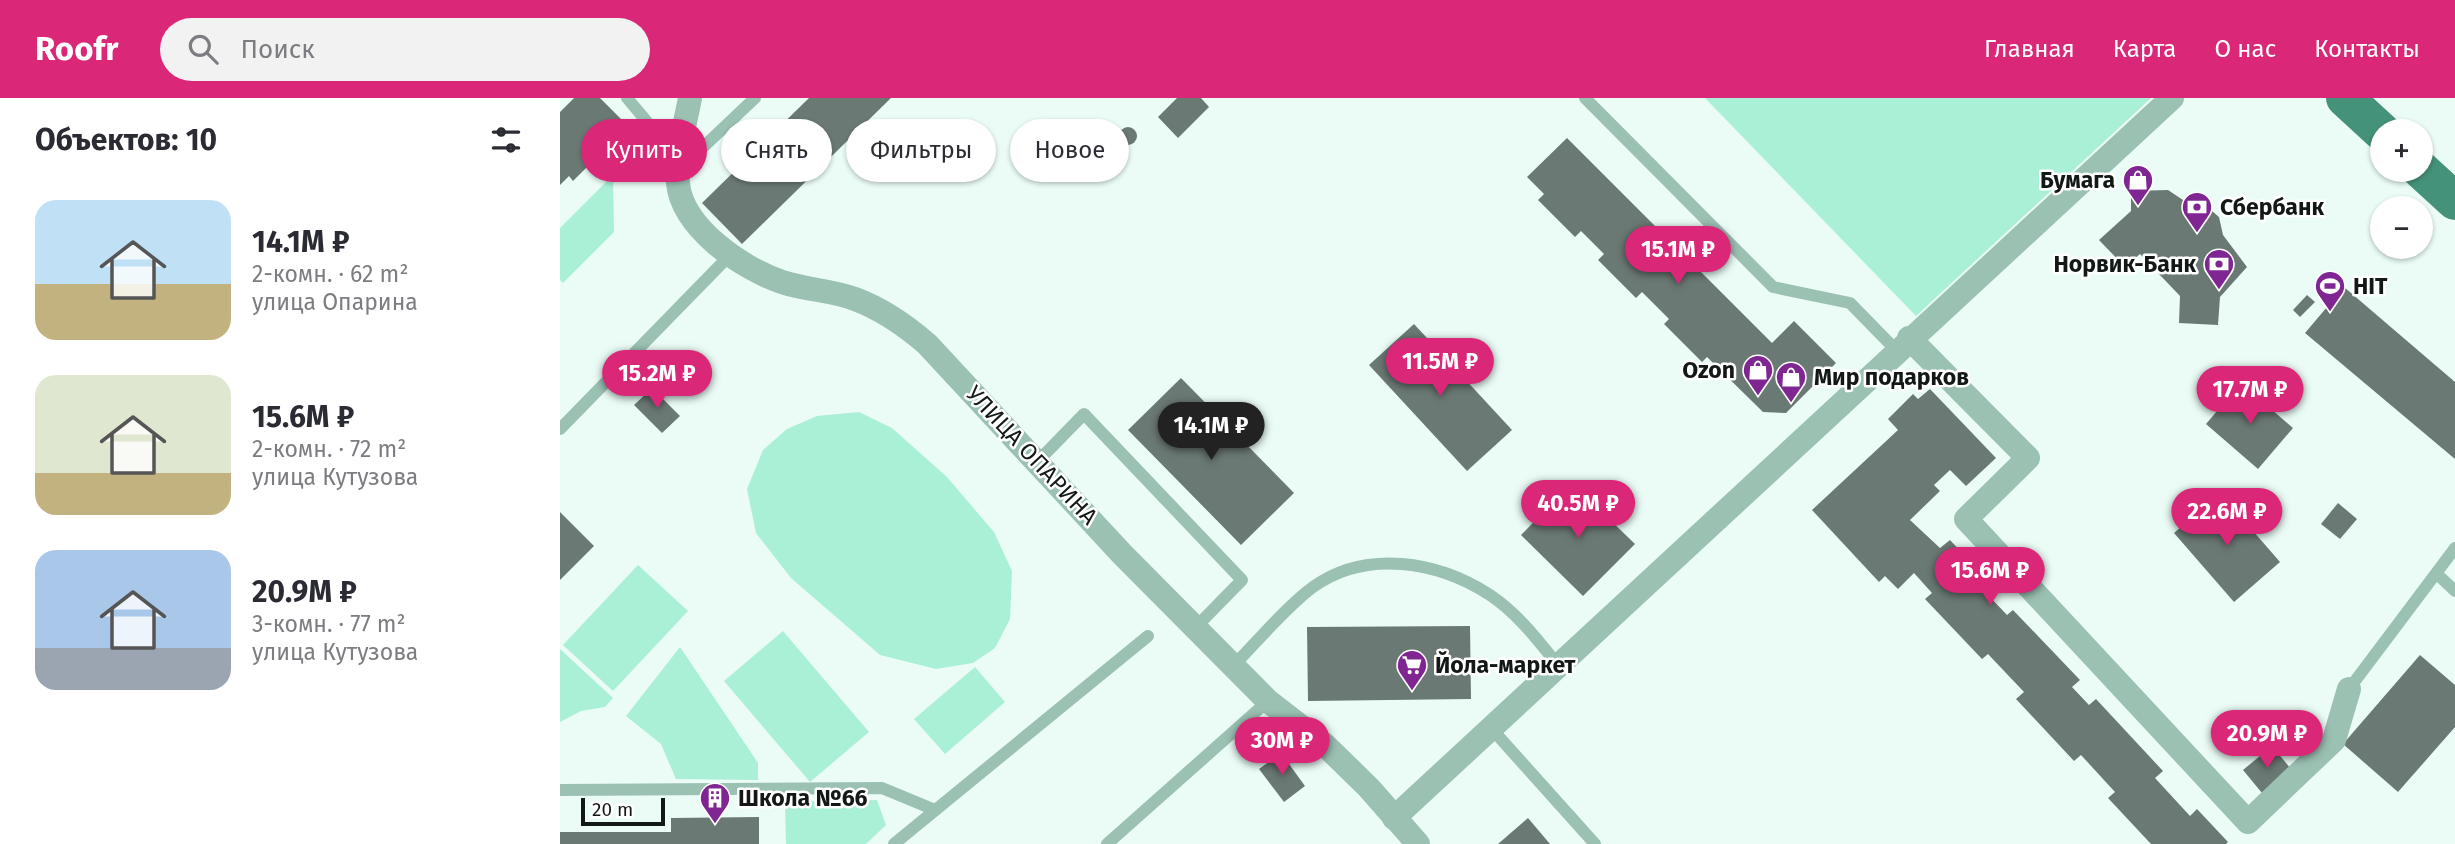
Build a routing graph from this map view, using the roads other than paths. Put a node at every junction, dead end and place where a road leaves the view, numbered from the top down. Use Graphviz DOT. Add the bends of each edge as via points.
graph roads {
  1 [pos="627,98"];
  2 [pos="690,98"];
  3 [pos="755,98"];
  4 [pos="1585,98"];
  5 [pos="2172,98"];
  6 [pos="2345,98"];
  7 [pos="645,119"];
  8 [pos="687,119"];
  9 [pos="2370,121"];
  10 [pos="707,144"];
  11 [pos="2433,181"];
  12 [pos="679,182"];
  13 [pos="2455,201"];
  14 [pos="730,255"];
  15 [pos="1903,344"];
  16 [pos="560,429"];
  17 [pos="1038,461"];
  18 [pos="2455,548"];
  19 [pos="2437,575"];
  20 [pos="2455,591"];
  21 [pos="1195,628"];
  22 [pos="1148,636"];
  23 [pos="1557,664"];
  24 [pos="1233,666"];
  25 [pos="2349,689"];
  26 [pos="1268,701"];
  27 [pos="1491,728"];
  28 [pos="560,790"];
  29 [pos="935,810"];
  30 [pos="1395,817"];
  31 [pos="894,844"];
  32 [pos="1107,844"];
  33 [pos="1418,844"];
  34 [pos="1595,844"];
  1 -- 7 [label="lane"];
  2 -- 8 [label="street, УЛИЦА ОПАРИНА"];
  3 -- 10 [label="lane"];
  4 -- 15 [label="lane" via="1773,288 1850,303"];
  5 -- 15 [label="street"];
  6 -- 9 [label="main road"];
  11 -- 13 [label="main road"];
  12 -- 14 [label="street, УЛИЦА ОПАРИНА" via="685,204 700,227"];
  14 -- 16 [label="lane"];
  14 -- 17 [label="street, УЛИЦА ОПАРИНА" via="782,282 852,298 906,327"];
  15 -- 23 [label="street"];
  15 -- 25 [label="street" via="2028,458 1966,519 2248,822 2333,740"];
  17 -- 21 [label="street, УЛИЦА ОПАРИНА"];
  17 -- 21 [label="lane" via="1084,414 1242,580"];
  18 -- 19 [label="lane"];
  19 -- 20 [label="lane"];
  19 -- 25 [label="lane"];
  21 -- 24 [label="street, УЛИЦА ОПАРИНА"];
  22 -- 29 [label="lane"];
  23 -- 24 [label="lane" via="1520,620 1490,595 1446,572 1369,563 1334,574 1311,588"];
  23 -- 27 [label="street"];
  24 -- 26 [label="street, УЛИЦА ОПАРИНА"];
  26 -- 30 [label="street, УЛИЦА ОПАРИНА" via="1326,746"];
  26 -- 32 [label="lane"];
  27 -- 30 [label="street"];
  27 -- 34 [label="lane"];
  28 -- 29 [label="lane" via="882,788"];
  29 -- 31 [label="lane"];
  30 -- 33 [label="street, УЛИЦА ОПАРИНА"];
}
